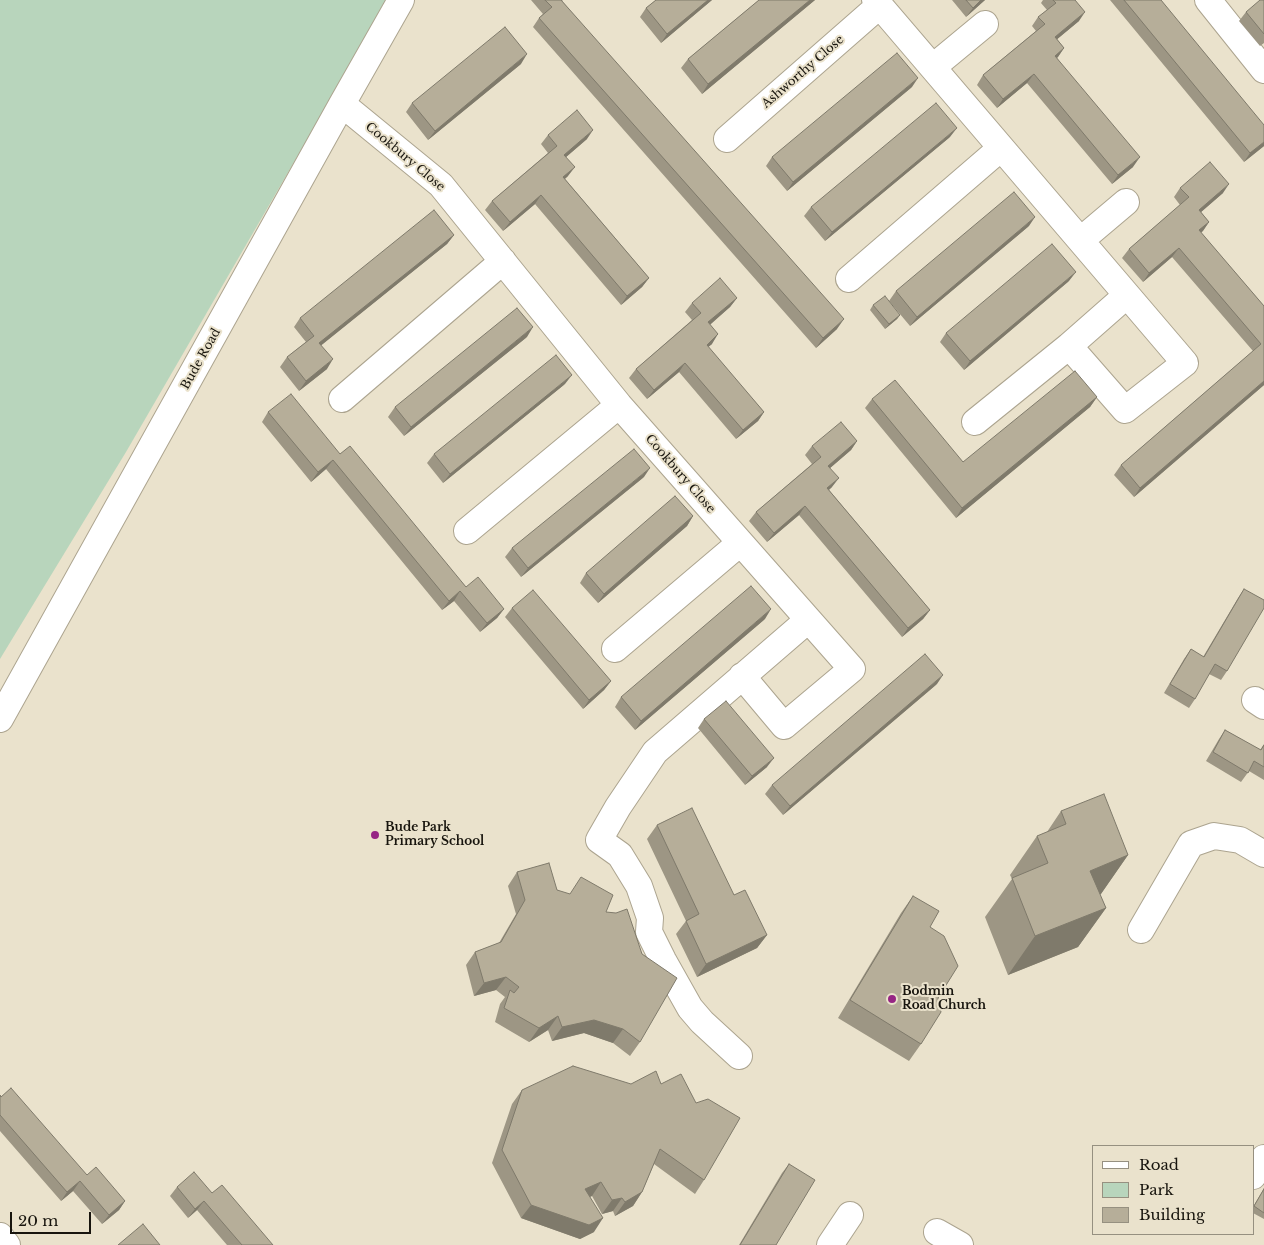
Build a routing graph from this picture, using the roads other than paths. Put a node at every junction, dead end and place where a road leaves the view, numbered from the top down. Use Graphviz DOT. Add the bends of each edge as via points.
graph roads {
  1 [pos="402,0"];
  2 [pos="1208,0"];
  3 [pos="877,3"];
  4 [pos="985,24"];
  5 [pos="933,68"];
  6 [pos="1264,70"];
  7 [pos="342,104"];
  8 [pos="727,139"];
  9 [pos="1001,148"];
  10 [pos="1126,202"];
  11 [pos="1081,240"];
  12 [pos="502,261"];
  13 [pos="849,279"];
  14 [pos="1127,295"];
  15 [pos="1069,346"];
  16 [pos="342,399"];
  17 [pos="620,405"];
  18 [pos="975,422"];
  19 [pos="467,531"];
  20 [pos="740,543"];
  21 [pos="808,620"];
  22 [pos="615,650"];
  23 [pos="742,676"];
  24 [pos="0,719"];
  25 [pos="1264,854"];
  26 [pos="1141,930"];
  27 [pos="739,1056"];
  28 [pos="1264,1158"];
  29 [pos="1254,1174"];
  30 [pos="850,1215"];
  31 [pos="937,1232"];
  32 [pos="0,1236"];
  33 [pos="7,1245"];
  34 [pos="830,1245"];
  35 [pos="960,1245"];
  1 -- 7 [label="street, Bude Road"];
  2 -- 6 [label="street"];
  3 -- 5 [label="street, Ashworthy Close"];
  3 -- 8 [label="street, Ashworthy Close"];
  4 -- 5 [label="street"];
  5 -- 9 [label="street, Ashworthy Close"];
  7 -- 12 [label="street, Cookbury Close" via="441,186"];
  7 -- 24 [label="street, Bude Road"];
  9 -- 11 [label="street, Ashworthy Close"];
  9 -- 13 [label="street"];
  10 -- 11 [label="street"];
  11 -- 14 [label="street, Ashworthy Close"];
  12 -- 16 [label="street"];
  12 -- 17 [label="street, Cookbury Close"];
  14 -- 15 [label="street"];
  14 -- 15 [label="street, Ashworthy Close" via="1185,364 1125,410"];
  15 -- 18 [label="street"];
  17 -- 19 [label="street"];
  17 -- 20 [label="street, Cookbury Close"];
  20 -- 21 [label="street, Cookbury Close"];
  20 -- 22 [label="street"];
  21 -- 23 [label="street"];
  21 -- 23 [label="street, Cookbury Close" via="852,670 784,726"];
  23 -- 27 [label="street" via="655,752 599,840 620,855 639,886 650,918 649,932 690,1008"];
  25 -- 26 [label="street" via="1240,840 1214,836 1191,844"];
  28 -- 29 [label="street"];
  30 -- 34 [label="street"];
  31 -- 35 [label="street"];
  32 -- 33 [label="street"];
}
